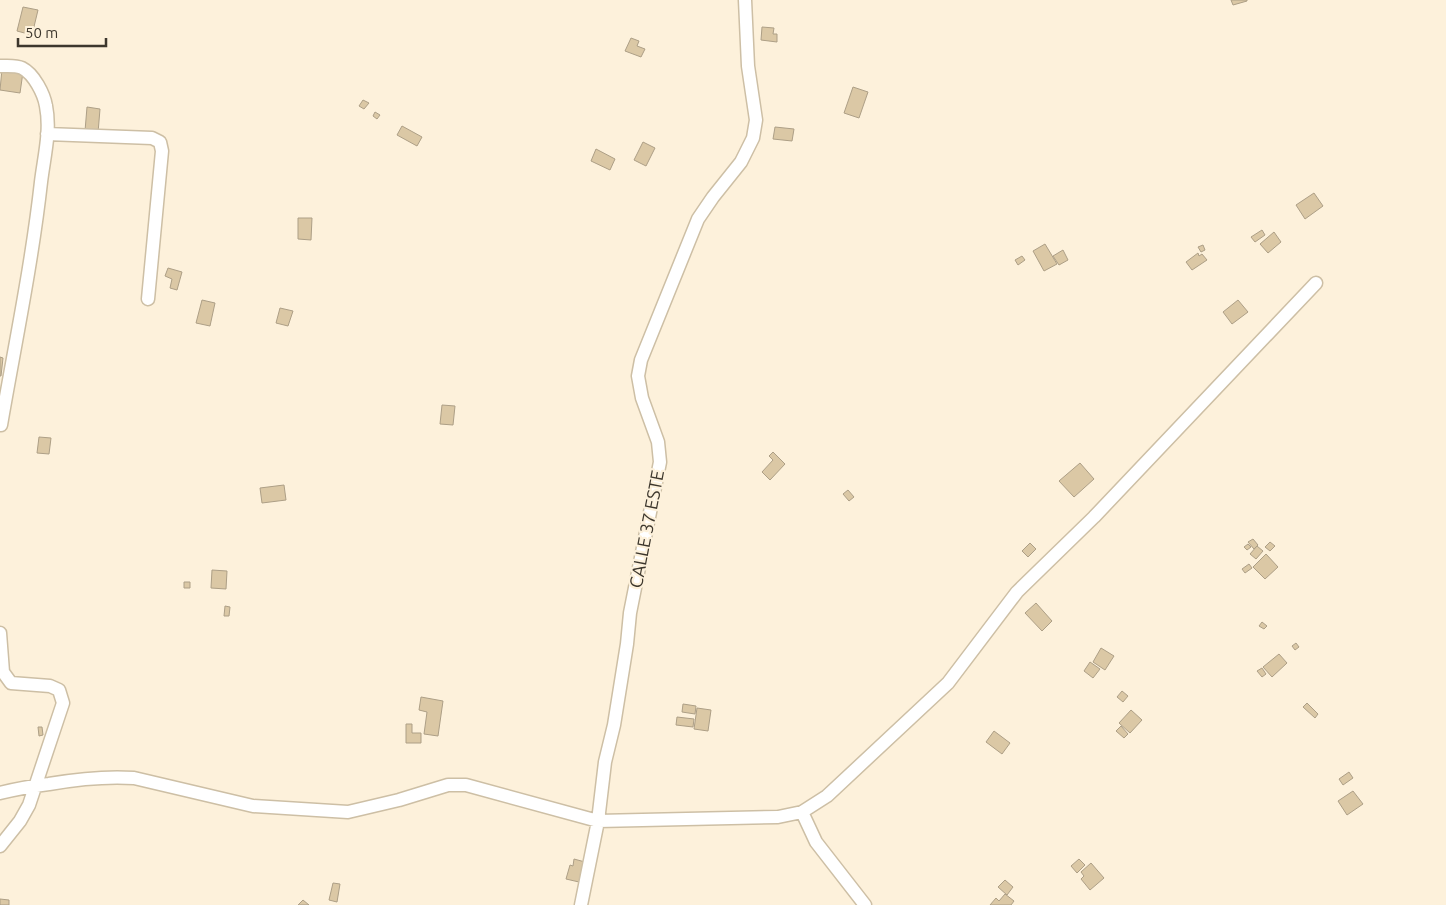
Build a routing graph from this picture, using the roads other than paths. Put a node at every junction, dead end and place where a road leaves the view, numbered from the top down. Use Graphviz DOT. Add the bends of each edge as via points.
graph roads {
  1 [pos="745,0"];
  2 [pos="0,66"];
  3 [pos="47,134"];
  4 [pos="1316,283"];
  5 [pos="148,299"];
  6 [pos="1,425"];
  7 [pos="0,632"];
  8 [pos="36,786"];
  9 [pos="0,793"];
  10 [pos="802,812"];
  11 [pos="598,821"];
  12 [pos="0,846"];
  13 [pos="581,905"];
  14 [pos="864,905"];
  1 -- 11 [label="street, CALLE 37 ESTE" via="748,66 756,120 753,138 741,162 698,219 641,360 638,376 642,398 658,442 660,462 630,613"];
  2 -- 3 [label="street" via="24,69 32,77 46,106"];
  3 -- 5 [label="street" via="152,138 160,142 162,151"];
  3 -- 6 [label="street" via="38,213"];
  4 -- 10 [label="street" via="1094,517 1017,592 948,683 827,796"];
  7 -- 8 [label="street" via="3,672 12,682 59,690 63,702"];
  8 -- 9 [label="street"];
  8 -- 11 [label="street" via="116,776 253,806 348,812 448,785 466,785"];
  8 -- 12 [label="street" via="20,821"];
  10 -- 11 [label="street" via="778,817"];
  10 -- 14 [label="street" via="816,842"];
  11 -- 13 [label="street, CALLE 37 ESTE"];
}
